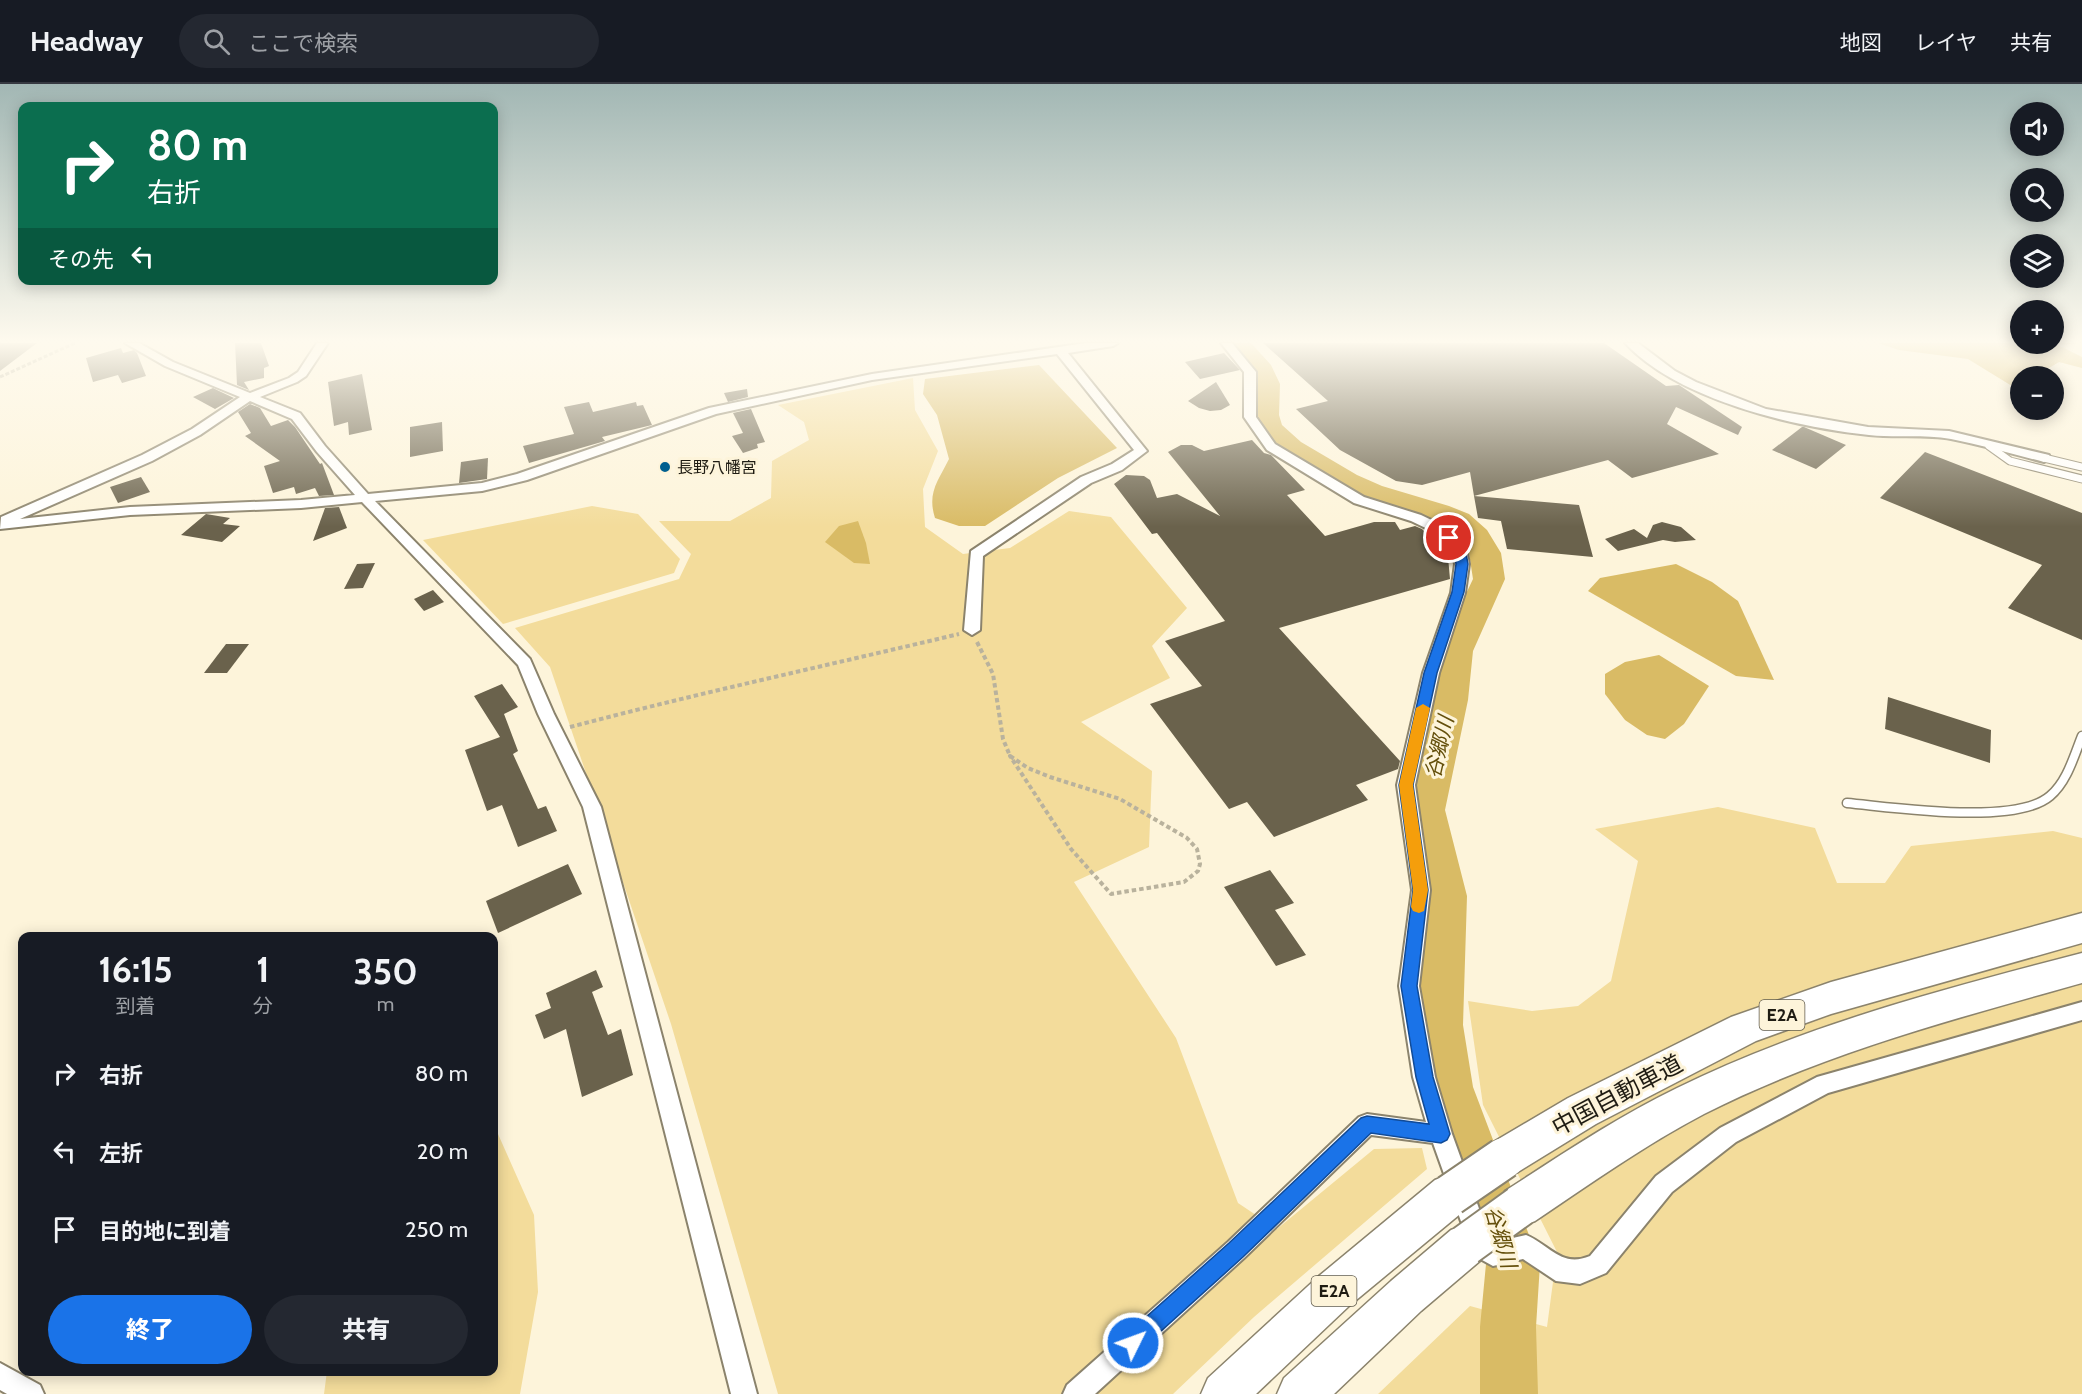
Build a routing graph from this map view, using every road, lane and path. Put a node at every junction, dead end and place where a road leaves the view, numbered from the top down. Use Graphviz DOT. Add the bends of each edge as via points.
graph roads {
  1 [pos="238,404"];
  2 [pos="264,404"];
  3 [pos="742,404"];
  4 [pos="1103,404"];
  5 [pos="1250,404"];
  6 [pos="1744,404"];
  7 [pos="1989,446"];
  8 [pos="2044,458"];
  9 [pos="2082,467"];
  10 [pos="2082,479"];
  11 [pos="367,498"];
  12 [pos="0,524"];
  13 [pos="972,630"];
  14 [pos="555,731"];
  15 [pos="2082,736"];
  16 [pos="1010,756"];
  17 [pos="1847,803"];
  18 [pos="2082,928"];
  19 [pos="2082,968"];
  20 [pos="2082,1011"];
  21 [pos="1441,1134"];
  22 [pos="1480,1250"];
  23 [pos="0,1376"];
  24 [pos="31,1394"];
  25 [pos="744,1394"];
  26 [pos="1076,1394"];
  27 [pos="1224,1394"];
  28 [pos="1300,1394"];
  1 -- 12 [label="street" via="147,458"];
  2 -- 11 [label="street" via="296,416"];
  3 -- 11 [label="street" via="522,477 482,487"];
  4 -- 13 [label="street" via="1141,451 1086,480 976,554"];
  5 -- 21 [label="street" via="1250,417 1271,447 1359,500 1439,529 1459,548 1462,564 1458,592 1431,673 1406,785 1421,890 1409,986 1425,1077"];
  6 -- 7 [label="street" via="1791,419 1868,431 1949,435"];
  7 -- 8 [label="street"];
  7 -- 10 [label="lane" via="2010,461"];
  8 -- 9 [label="lane"];
  11 -- 12 [label="street" via="130,511"];
  11 -- 14 [label="street" via="525,663"];
  13 -- 14 [label="path"];
  13 -- 16 [label="path" via="993,674 1003,740"];
  14 -- 25 [label="street" via="592,807"];
  15 -- 17 [label="lane" via="2064,780 2043,801 2007,811"];
  16 -- 16 [label="path" via="1071,849 1111,894 1184,882 1198,871 1197,849 1188,838 1120,798 1050,777"];
  18 -- 27 [label="highway, 中国自動車道 / E2A, bridge" via="1842,995 1744,1029 1582,1111 1450,1195 1374,1255 1271,1346"];
  19 -- 22 [label="highway, 中国自動車道 / E2A, bridge" via="1868,1028 1690,1101 1520,1206"];
  20 -- 22 [label="street" via="1824,1084 1728,1135 1664,1184 1598,1265 1580,1272 1557,1269 1526,1247"];
  21 -- 22 [label="street"];
  21 -- 26 [label="street" via="1367,1124 1236,1250"];
  22 -- 28 [label="highway, 中国自動車道 / E2A" via="1406,1296"];
  23 -- 24 [label="street"];
}
